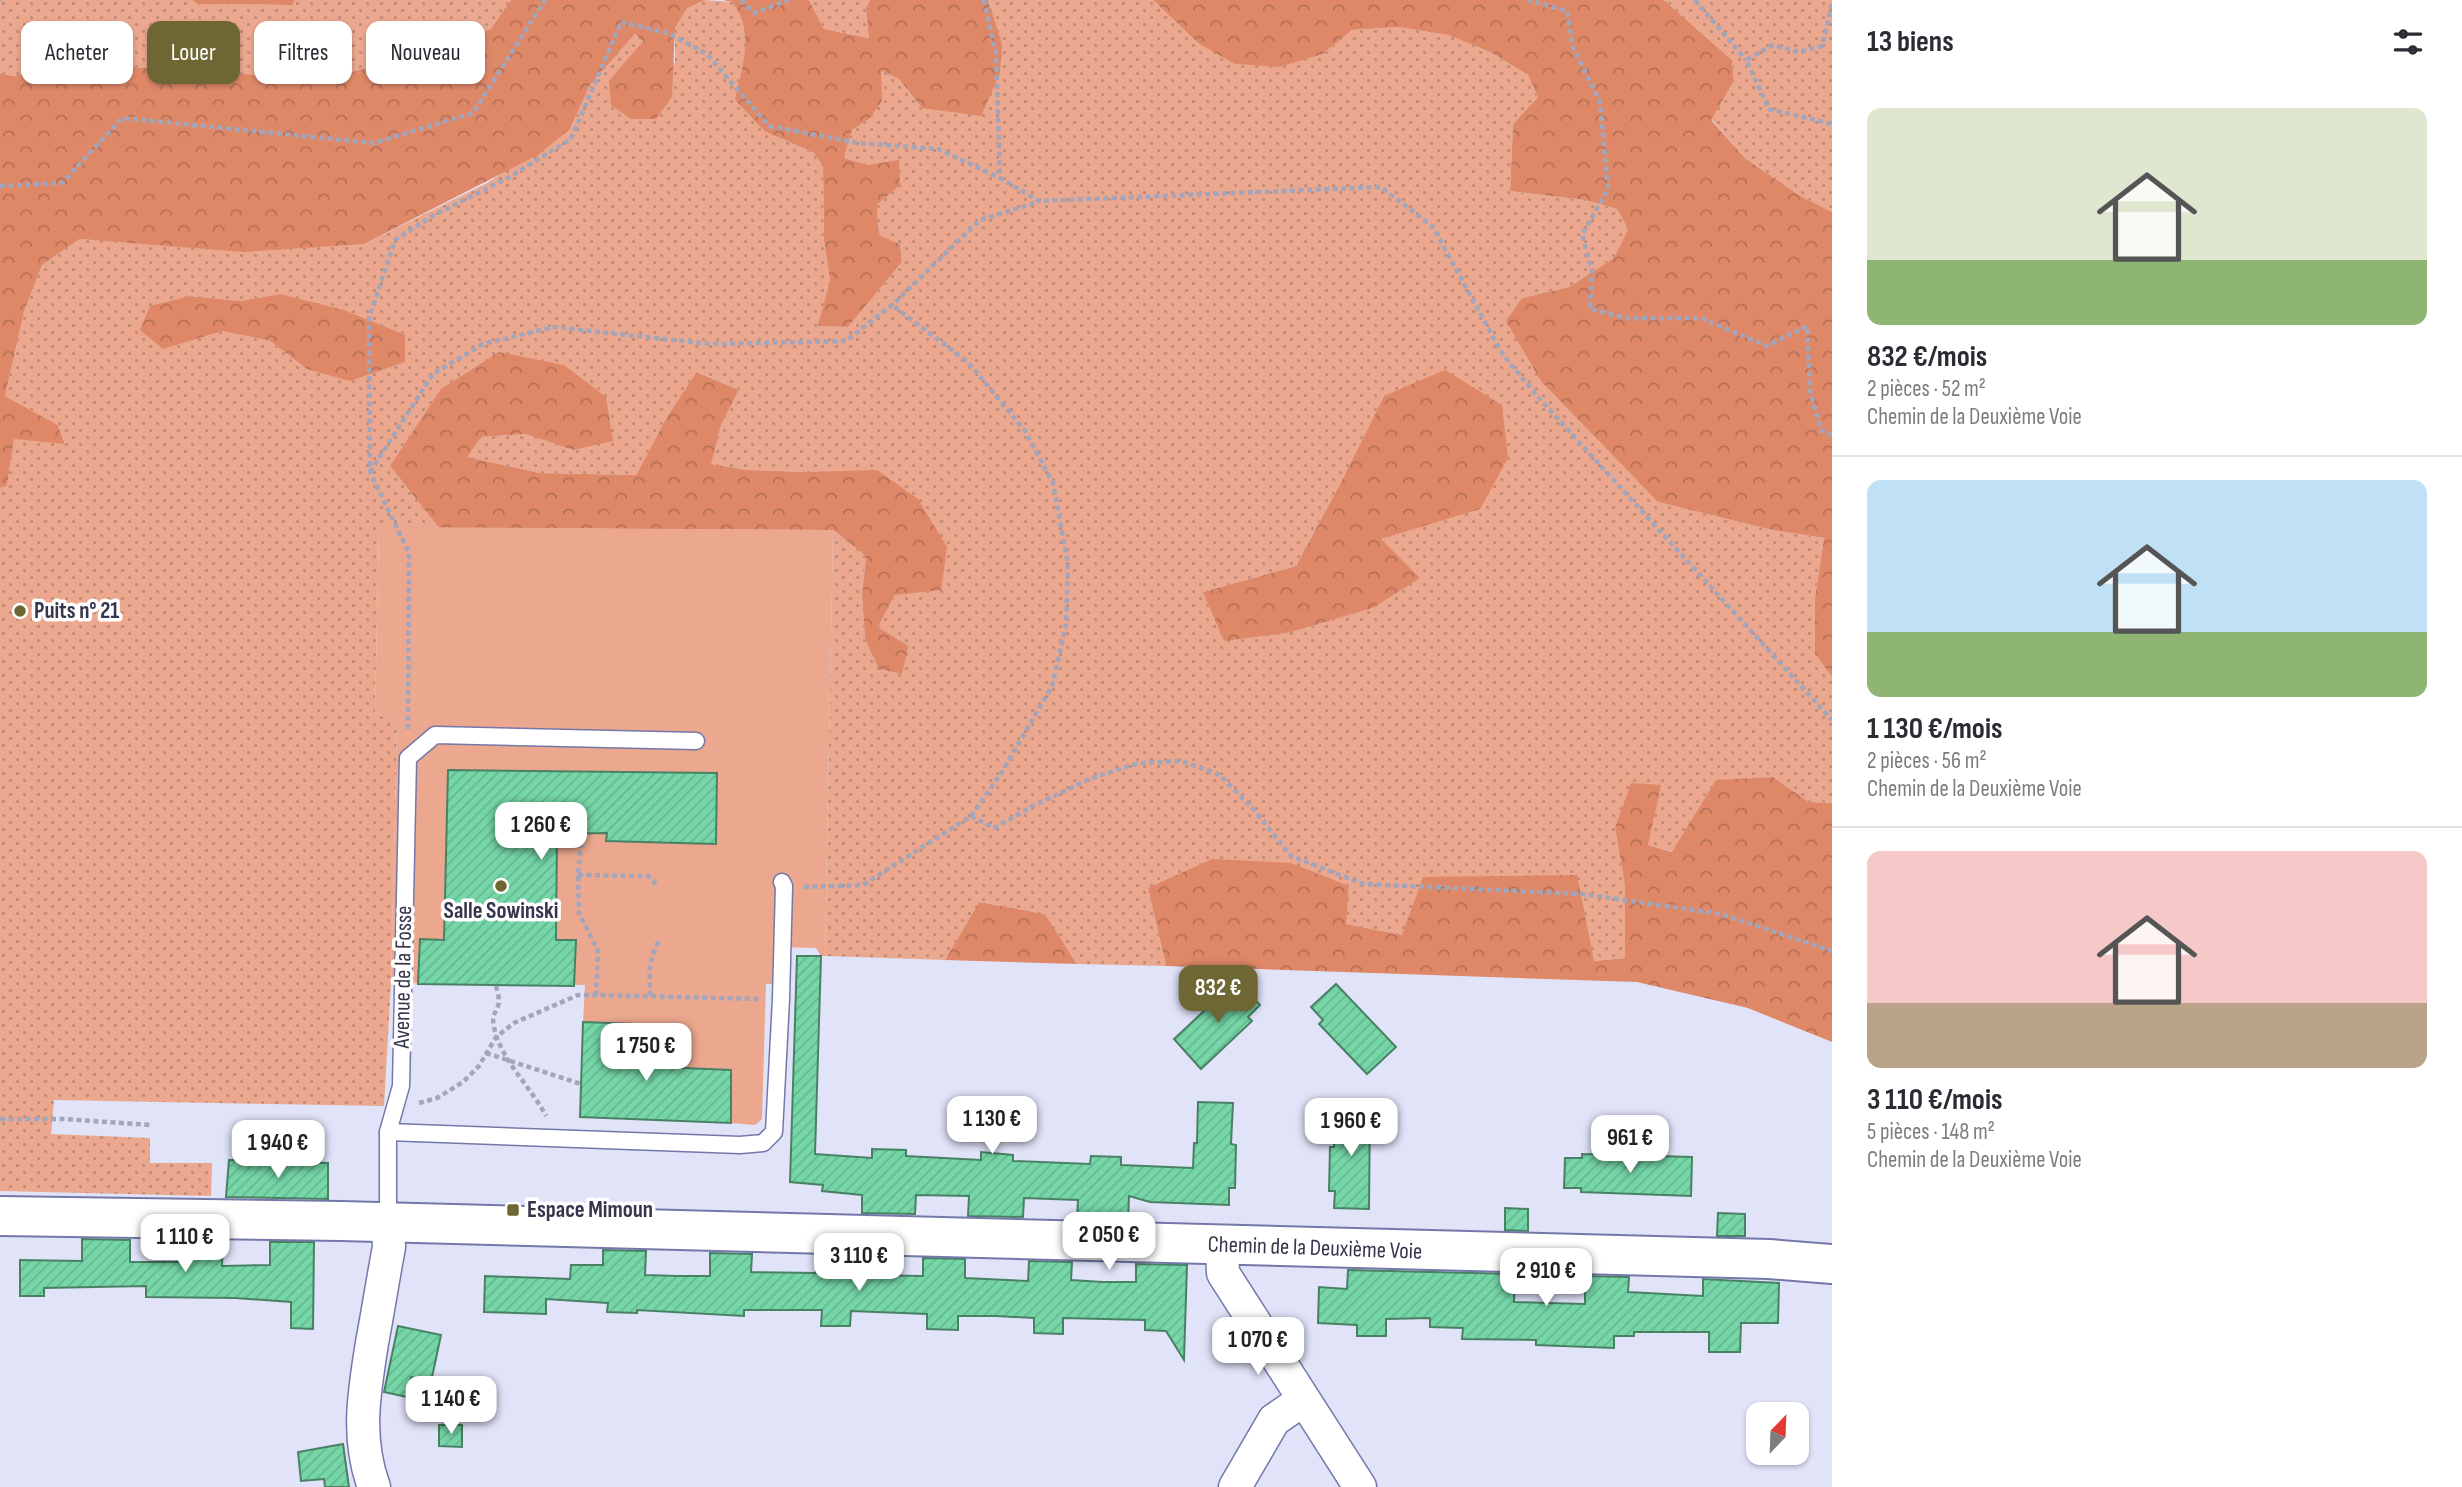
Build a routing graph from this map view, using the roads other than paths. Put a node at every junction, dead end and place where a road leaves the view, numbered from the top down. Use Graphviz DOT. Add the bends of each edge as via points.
graph roads {
  1 [pos="696,741"];
  2 [pos="783,884"];
  3 [pos="388,1132"];
  4 [pos="0,1216"];
  5 [pos="388,1222"];
  6 [pos="1222,1245"];
  7 [pos="1832,1264"];
  8 [pos="1303,1400"];
  9 [pos="374,1487"];
  10 [pos="1235,1487"];
  11 [pos="1360,1487"];
  1 -- 3 [label="lane, Avenue de la Fosse" via="435,735 408,758 401,1086"];
  2 -- 3 [label="lane" via="774,1132 763,1143"];
  3 -- 5 [label="lane, Avenue de la Fosse"];
  4 -- 5 [label="street, Chemin de la Deuxième Voie"];
  5 -- 6 [label="street, Chemin de la Deuxième Voie"];
  5 -- 9 [label="street, Avenue de la Fosse" via="389,1247 362,1402 362,1437"];
  6 -- 7 [label="street, Chemin de la Deuxième Voie"];
  6 -- 8 [label="street" via="1223,1273"];
  8 -- 10 [label="street" via="1274,1420"];
  8 -- 11 [label="street"];
}
